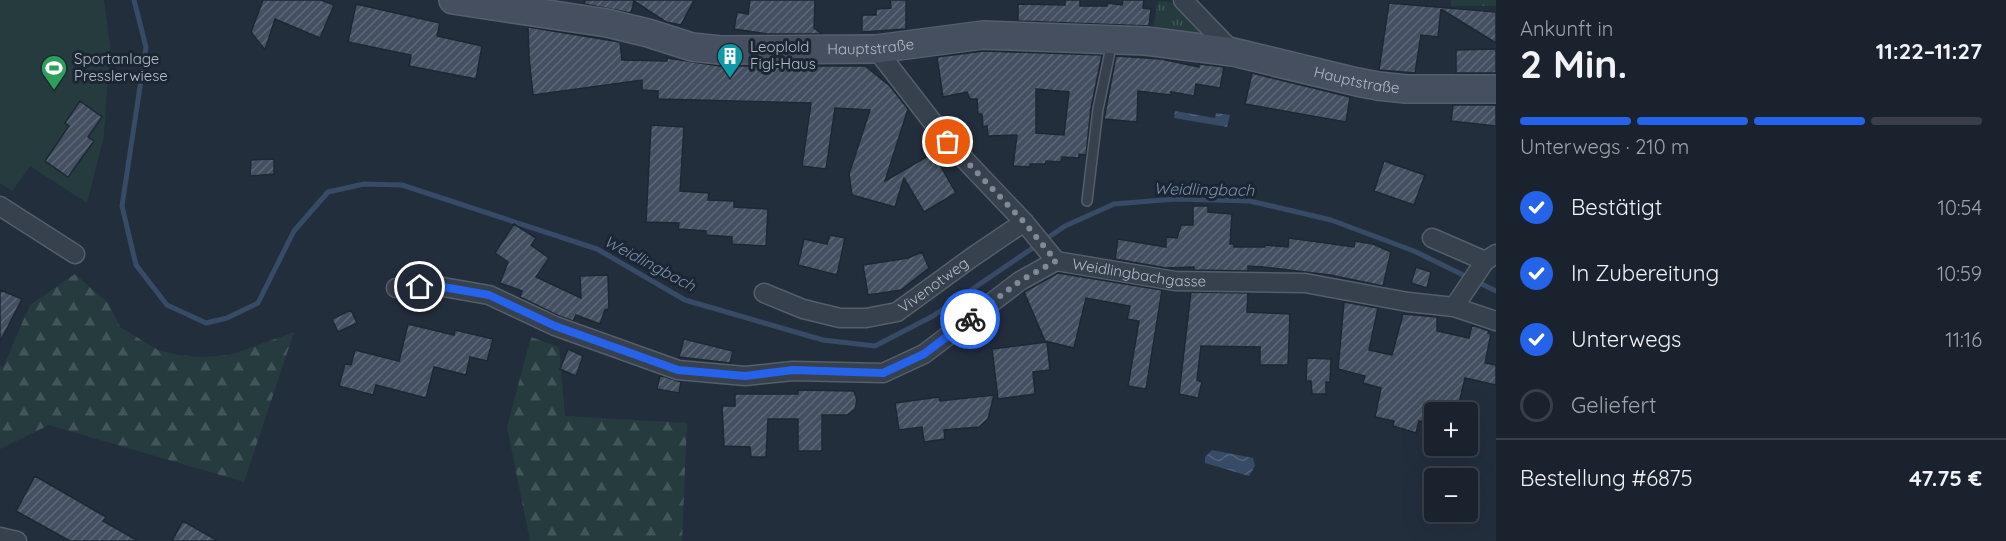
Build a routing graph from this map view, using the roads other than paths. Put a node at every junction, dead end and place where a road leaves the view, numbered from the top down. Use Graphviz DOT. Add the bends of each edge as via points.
graph roads {
  1 [pos="453,0"];
  2 [pos="1183,0"];
  3 [pos="1112,40"];
  4 [pos="876,49"];
  5 [pos="1233,52"];
  6 [pos="1496,90"];
  7 [pos="1087,201"];
  8 [pos="0,206"];
  9 [pos="1028,226"];
  10 [pos="1432,238"];
  11 [pos="75,254"];
  12 [pos="1051,255"];
  13 [pos="1486,262"];
  14 [pos="396,288"];
  15 [pos="764,293"];
  16 [pos="1454,307"];
  17 [pos="1496,321"];
  18 [pos="0,537"];
  19 [pos="17,541"];
  1 -- 4 [label="main road, Hauptstraße" via="607,23 692,47"];
  2 -- 5 [label="street"];
  3 -- 4 [label="main road, Hauptstraße" via="983,34"];
  3 -- 5 [label="main road, Hauptstraße"];
  3 -- 7 [label="lane" via="1098,109"];
  4 -- 9 [label="street" via="948,142"];
  5 -- 6 [label="main road, Hauptstraße" via="1378,86"];
  8 -- 11 [label="street"];
  9 -- 12 [label="street"];
  9 -- 15 [label="street, Vivenotweg" via="971,258 897,312 840,318 803,309"];
  10 -- 13 [label="street"];
  12 -- 14 [label="street, Weidlingbachgasse" via="924,354 883,373 793,370 745,376 678,370 555,326 489,295 443,287"];
  12 -- 16 [label="street, Weidlingbachgasse" via="1175,281 1305,283"];
  13 -- 16 [label="street"];
  16 -- 17 [label="street, Weidlingbachgasse"];
  18 -- 19 [label="street"];
}
